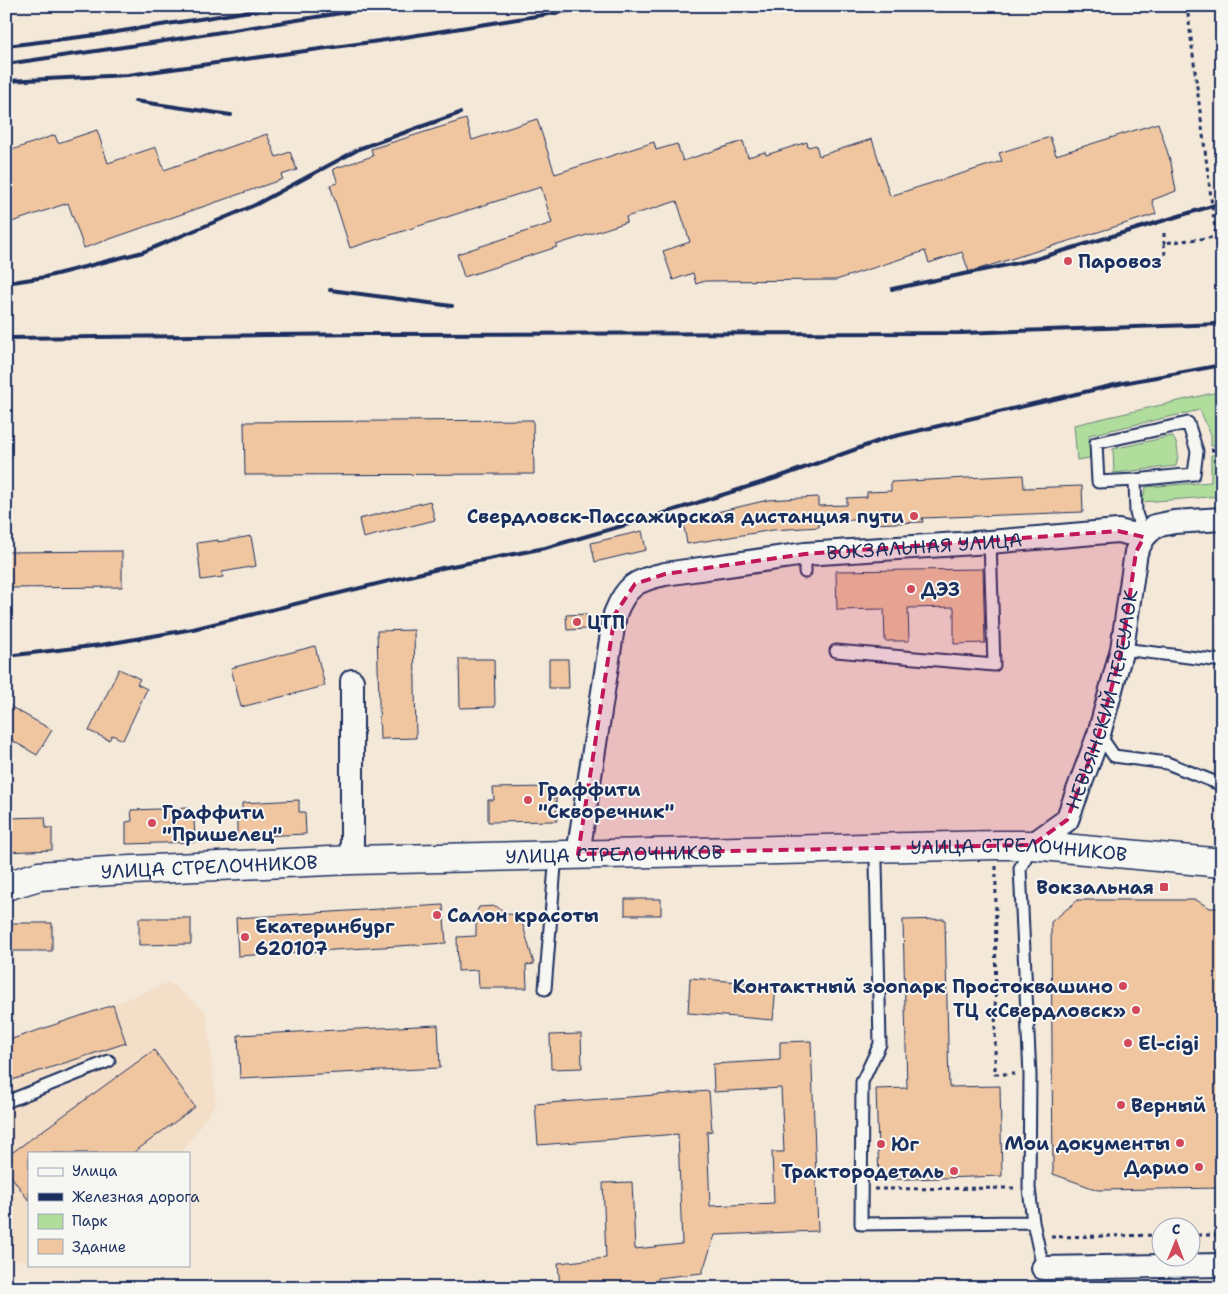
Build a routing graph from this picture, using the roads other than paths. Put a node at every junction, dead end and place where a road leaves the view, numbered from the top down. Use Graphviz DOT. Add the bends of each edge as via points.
graph roads {
  1 [pos="1136,480"];
  2 [pos="1222,519"];
  3 [pos="1144,537"];
  4 [pos="990,542"];
  5 [pos="1122,649"];
  6 [pos="836,651"];
  7 [pos="1222,661"];
  8 [pos="352,681"];
  9 [pos="1099,734"];
  10 [pos="1222,785"];
  11 [pos="1032,845"];
  12 [pos="567,854"];
  13 [pos="351,860"];
  14 [pos="876,863"];
  15 [pos="1222,863"];
  16 [pos="6,886"];
  17 [pos="545,989"];
  18 [pos="109,1061"];
  19 [pos="6,1102"];
  20 [pos="1033,1222"];
  21 [pos="1222,1265"];
  22 [pos="1043,1268"];
  1 -- 1 [label="lane" via="1194,474 1197,451 1188,423 1096,443 1098,482"];
  1 -- 3 [label="lane" via="1136,513"];
  2 -- 3 [label="street" via="1155,526"];
  3 -- 4 [label="street, ВОКЗАЛЬНАЯ УЛИЦА" via="1118,531"];
  3 -- 5 [label="street, НЕВЬЯНСКИЙ ПЕРЕУЛОК" via="1136,552"];
  4 -- 6 [label="lane" via="994,665"];
  4 -- 12 [label="street, ВОКЗАЛЬНАЯ УЛИЦА" via="649,578 635,584 627,591 615,614"];
  5 -- 7 [label="lane"];
  5 -- 9 [label="street, НЕВЬЯНСКИЙ ПЕРЕУЛОК"];
  8 -- 13 [label="street"];
  9 -- 10 [label="lane" via="1114,756 1167,763"];
  9 -- 11 [label="street, НЕВЬЯНСКИЙ ПЕРЕУЛОК" via="1067,820"];
  11 -- 12 [label="main road, УЛИЦА СТРЕЛОЧНИКОВ"];
  11 -- 15 [label="main road, УЛИЦА СТРЕЛОЧНИКОВ"];
  11 -- 20 [label="lane" via="1020,868 1030,1075 1029,1188"];
  12 -- 13 [label="main road, УЛИЦА СТРЕЛОЧНИКОВ"];
  12 -- 17 [label="lane"];
  13 -- 16 [label="main road, УЛИЦА СТРЕЛОЧНИКОВ" via="40,876"];
  14 -- 20 [label="lane" via="880,1044 862,1082 861,1224"];
  18 -- 19 [label="lane"];
  20 -- 22 [label="lane"];
  21 -- 22 [label="street"];
}
